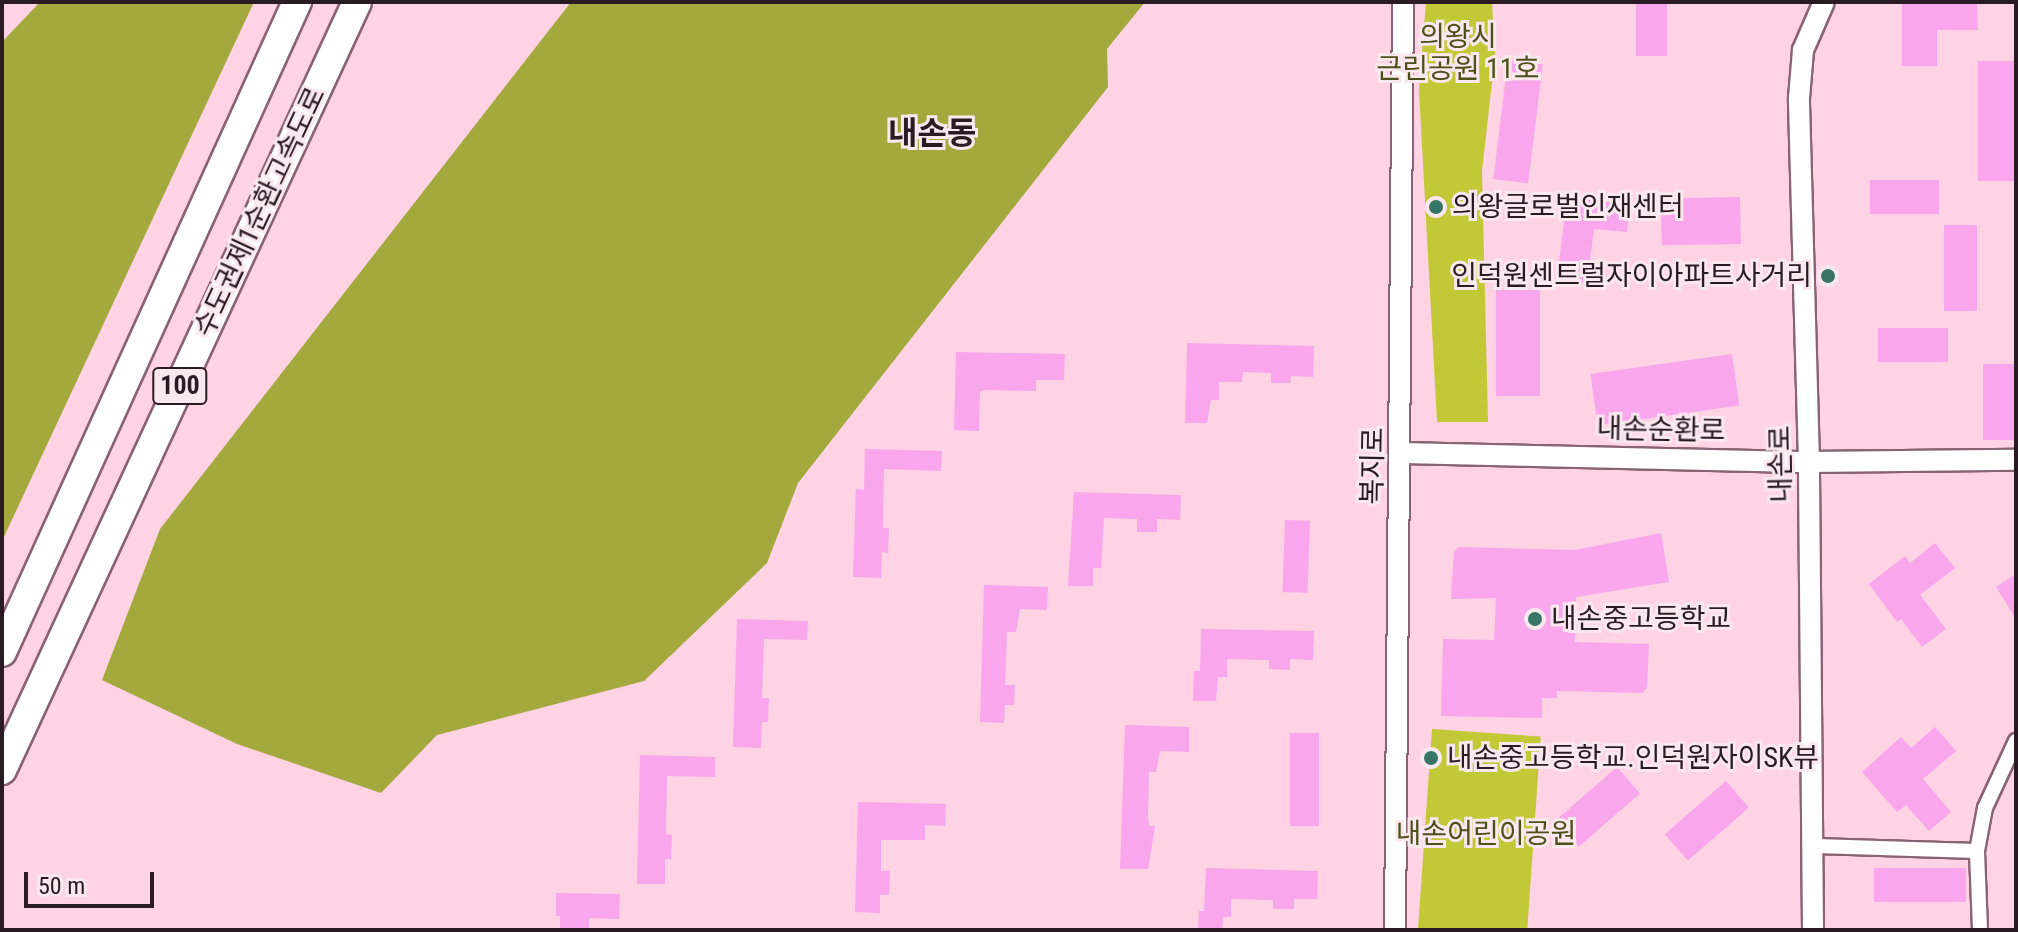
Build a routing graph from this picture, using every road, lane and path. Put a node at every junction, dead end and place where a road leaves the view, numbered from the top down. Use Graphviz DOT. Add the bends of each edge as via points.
graph roads {
  1 [pos="297,2"];
  2 [pos="357,2"];
  3 [pos="1403,2"];
  4 [pos="1824,2"];
  5 [pos="1402,453"];
  6 [pos="2016,460"];
  7 [pos="1809,462"];
  8 [pos="2,652"];
  9 [pos="2016,741"];
  10 [pos="2,770"];
  11 [pos="1815,846"];
  12 [pos="1977,851"];
  13 [pos="1395,930"];
  14 [pos="1813,930"];
  15 [pos="1980,930"];
  1 -- 8 [label="highway, 수도권제1순환고속도로 / 100"];
  2 -- 10 [label="highway, 수도권제1순환고속도로 / 100"];
  3 -- 5 [label="street, 복지로"];
  4 -- 7 [label="street, 내손로" via="1803,50 1799,98"];
  5 -- 7 [label="street, 내손순환로"];
  5 -- 13 [label="street, 복지로"];
  6 -- 7 [label="street, 내손순환로"];
  7 -- 11 [label="street, 내손로"];
  9 -- 12 [label="street" via="1985,808"];
  11 -- 12 [label="street"];
  11 -- 14 [label="street, 내손로"];
  12 -- 15 [label="street"];
}
